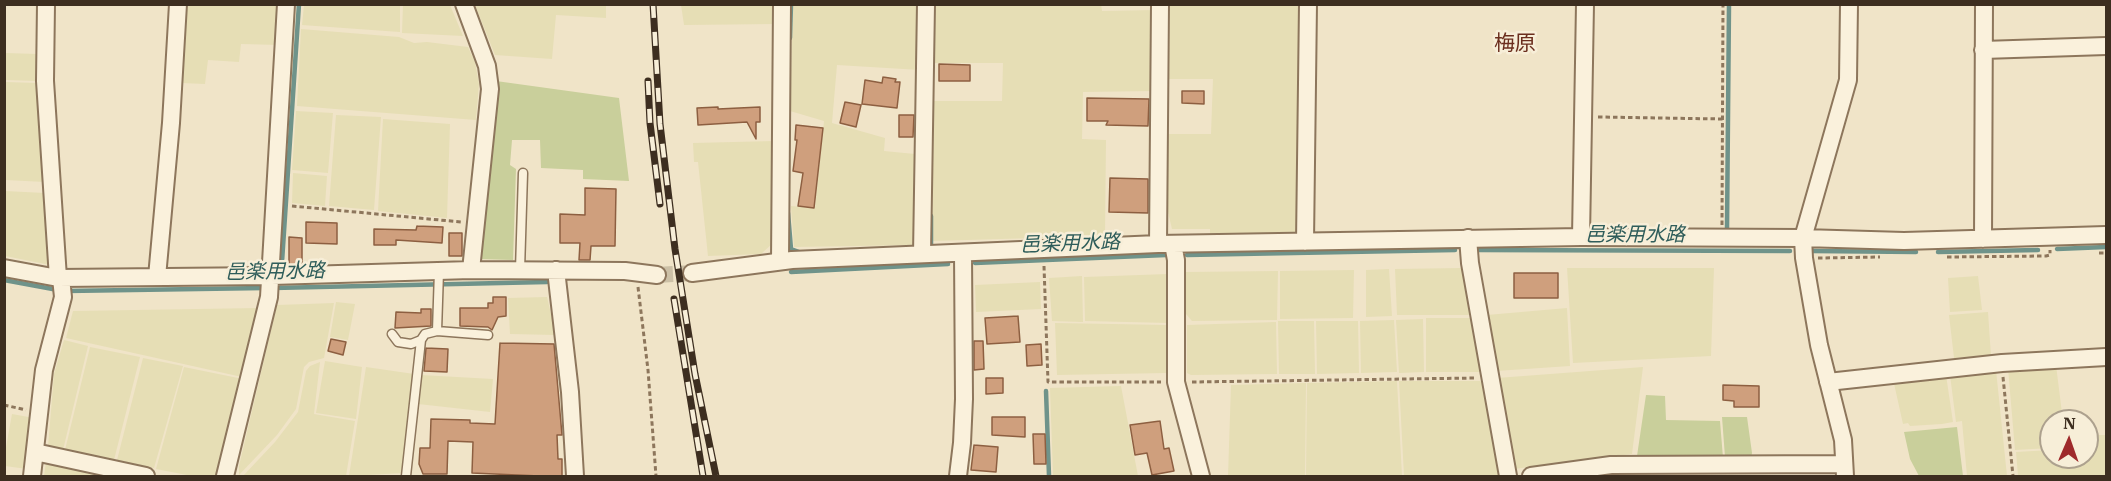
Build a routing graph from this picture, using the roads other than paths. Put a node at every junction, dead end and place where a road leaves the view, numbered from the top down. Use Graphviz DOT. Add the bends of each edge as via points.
graph roads {
  1 [pos="46,4"];
  2 [pos="178,4"];
  3 [pos="286,4"];
  4 [pos="464,4"];
  5 [pos="782,4"];
  6 [pos="926,4"];
  7 [pos="1160,4"];
  8 [pos="1308,4"];
  9 [pos="1585,4"];
  10 [pos="1849,4"];
  11 [pos="1984,4"];
  12 [pos="2106,46"];
  13 [pos="1983,50"];
  14 [pos="523,173"];
  15 [pos="2106,235"];
  16 [pos="1581,237"];
  17 [pos="1468,238"];
  18 [pos="1803,238"];
  19 [pos="1983,239"];
  20 [pos="1305,242"];
  21 [pos="1166,244"];
  22 [pos="963,253"];
  23 [pos="922,254"];
  24 [pos="780,261"];
  25 [pos="4,268"];
  26 [pos="471,270"];
  27 [pos="520,270"];
  28 [pos="556,270"];
  29 [pos="439,271"];
  30 [pos="692,273"];
  31 [pos="657,275"];
  32 [pos="272,276"];
  33 [pos="158,277"];
  34 [pos="59,278"];
  35 [pos="437,331"];
  36 [pos="392,334"];
  37 [pos="488,335"];
  38 [pos="421,340"];
  39 [pos="2106,357"];
  40 [pos="1828,382"];
  41 [pos="35,452"];
  42 [pos="1845,470"];
  43 [pos="32,477"];
  44 [pos="146,477"];
  45 [pos="225,477"];
  46 [pos="406,477"];
  47 [pos="575,477"];
  48 [pos="958,477"];
  49 [pos="1201,477"];
  50 [pos="1508,477"];
  51 [pos="1531,477"];
  1 -- 34 [label="street" via="45,81"];
  2 -- 33 [label="street"];
  3 -- 32 [label="street"];
  4 -- 26 [label="street" via="487,66 490,89"];
  5 -- 24 [label="street"];
  6 -- 23 [label="street"];
  7 -- 21 [label="street"];
  8 -- 20 [label="street"];
  9 -- 16 [label="street"];
  10 -- 18 [label="street" via="1848,80"];
  11 -- 13 [label="street"];
  12 -- 13 [label="street"];
  13 -- 19 [label="street"];
  14 -- 27 [label="lane"];
  15 -- 19 [label="street"];
  16 -- 17 [label="street"];
  16 -- 18 [label="street"];
  17 -- 20 [label="street"];
  17 -- 50 [label="street"];
  18 -- 19 [label="street"];
  18 -- 40 [label="street"];
  20 -- 21 [label="street"];
  21 -- 22 [label="street"];
  21 -- 49 [label="street" via="1176,260 1176,382"];
  22 -- 23 [label="street"];
  22 -- 48 [label="street" via="964,399"];
  23 -- 24 [label="street"];
  24 -- 30 [label="street"];
  25 -- 34 [label="street"];
  26 -- 27 [label="street"];
  26 -- 29 [label="street"];
  27 -- 28 [label="street"];
  28 -- 31 [label="street"];
  28 -- 47 [label="street"];
  29 -- 32 [label="street"];
  29 -- 35 [label="lane"];
  32 -- 33 [label="street"];
  32 -- 45 [label="street"];
  33 -- 34 [label="street"];
  34 -- 41 [label="street" via="63,297 44,370"];
  35 -- 37 [label="lane"];
  35 -- 38 [label="lane" via="425,334"];
  36 -- 38 [label="lane" via="398,342 411,344"];
  38 -- 46 [label="lane"];
  39 -- 40 [label="street" via="2001,363"];
  40 -- 42 [label="street" via="1843,440"];
  41 -- 43 [label="street"];
  41 -- 44 [label="street"];
  42 -- 51 [label="street" via="1611,465"];
}
